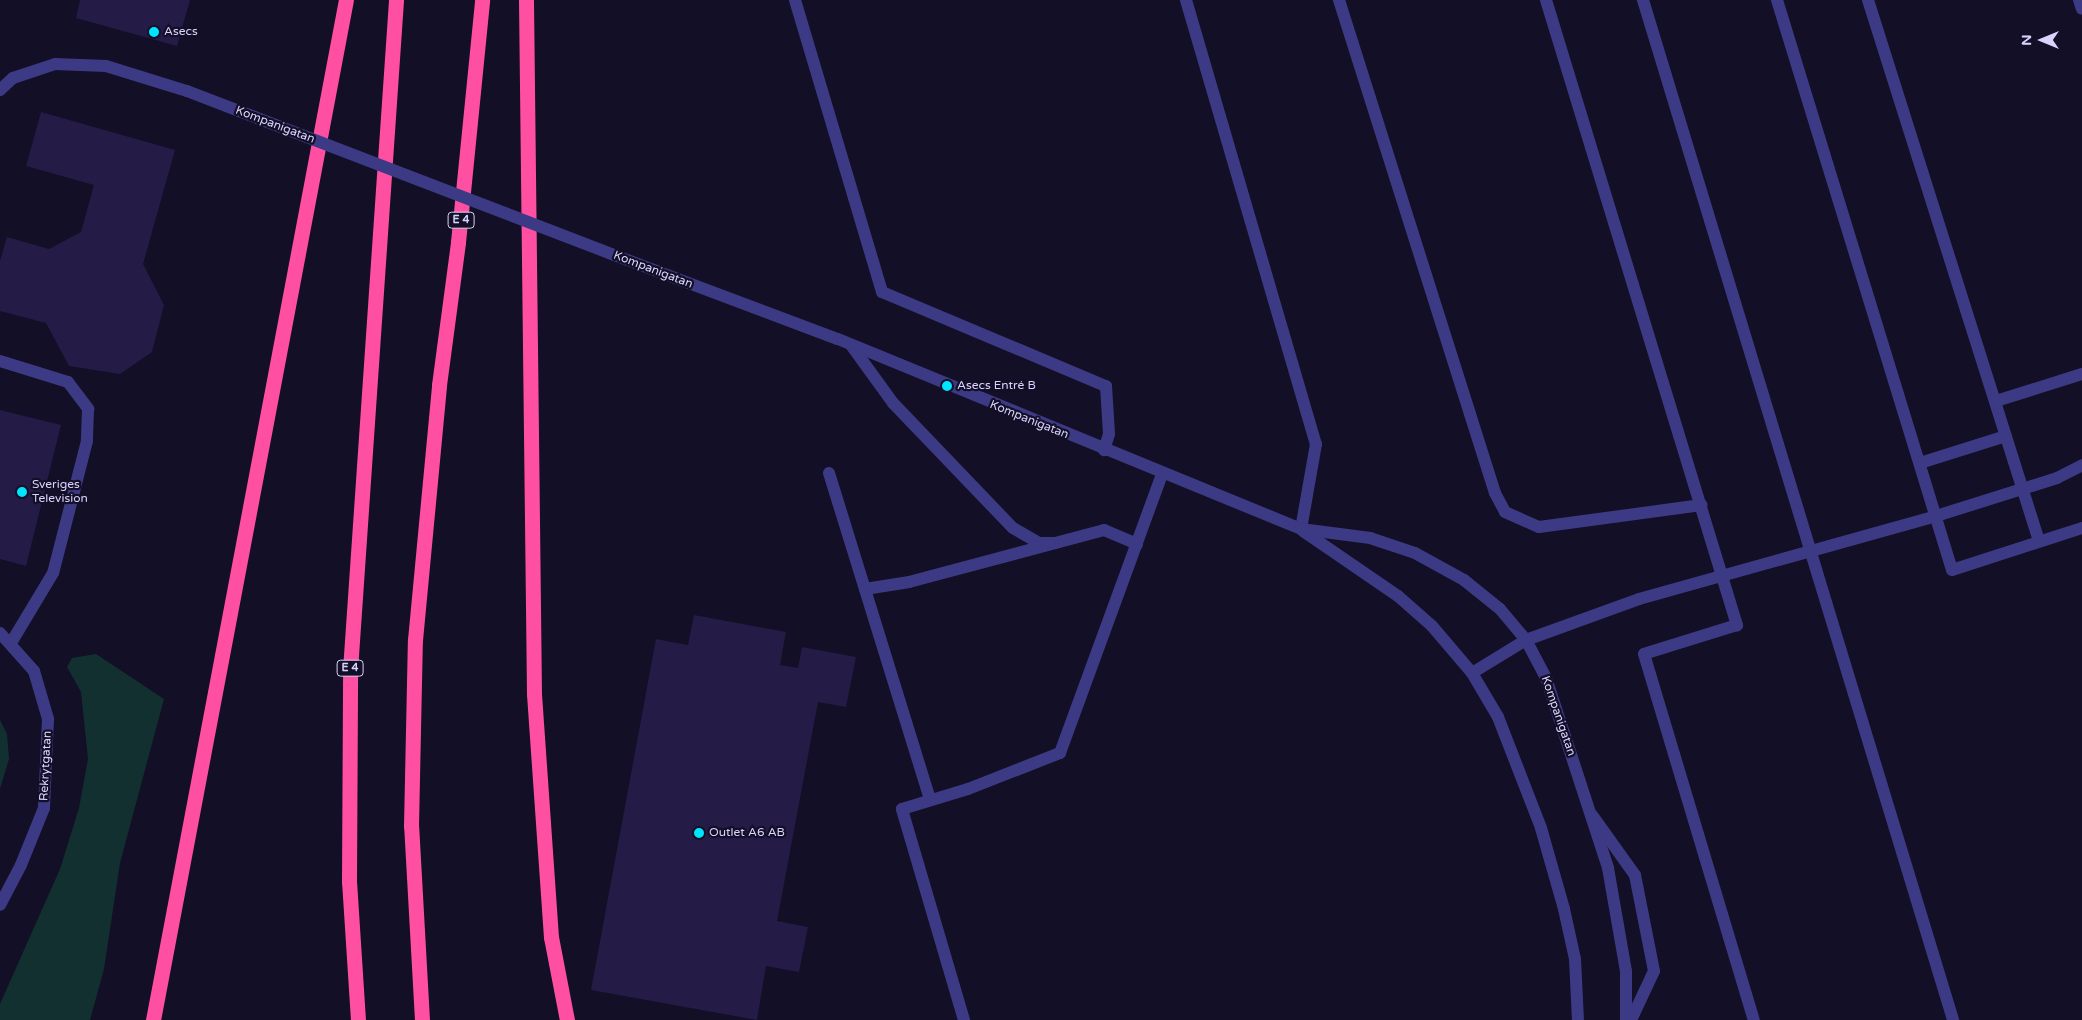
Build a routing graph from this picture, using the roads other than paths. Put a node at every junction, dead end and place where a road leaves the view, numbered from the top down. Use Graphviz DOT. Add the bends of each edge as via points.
graph roads {
  1 [pos="346,0"];
  2 [pos="396,0"];
  3 [pos="482,0"];
  4 [pos="526,0"];
  5 [pos="795,0"];
  6 [pos="1186,0"];
  7 [pos="1339,0"];
  8 [pos="1546,0"];
  9 [pos="1643,0"];
  10 [pos="1777,0"];
  11 [pos="1868,0"];
  12 [pos="2079,0"];
  13 [pos="2082,9"];
  14 [pos="0,90"];
  15 [pos="851,345"];
  16 [pos="0,361"];
  17 [pos="2082,374"];
  18 [pos="1996,401"];
  19 [pos="2006,436"];
  20 [pos="1104,450"];
  21 [pos="1920,462"];
  22 [pos="2082,465"];
  23 [pos="829,473"];
  24 [pos="1162,474"];
  25 [pos="2082,475"];
  26 [pos="2057,478"];
  27 [pos="2022,488"];
  28 [pos="1702,505"];
  29 [pos="1936,516"];
  30 [pos="2082,528"];
  31 [pos="1301,529"];
  32 [pos="2039,541"];
  33 [pos="1055,543"];
  34 [pos="1137,544"];
  35 [pos="1812,549"];
  36 [pos="1723,574"];
  37 [pos="865,589"];
  38 [pos="0,633"];
  39 [pos="1526,640"];
  40 [pos="11,643"];
  41 [pos="1472,673"];
  42 [pos="930,800"];
  43 [pos="1592,815"];
  44 [pos="0,905"];
  45 [pos="152,1020"];
  46 [pos="358,1020"];
  47 [pos="422,1020"];
  48 [pos="567,1020"];
  49 [pos="964,1020"];
  50 [pos="1578,1020"];
  51 [pos="1626,1020"];
  52 [pos="1631,1020"];
  53 [pos="1754,1020"];
  54 [pos="1953,1020"];
  1 -- 45 [label="highway"];
  2 -- 46 [label="highway, E 4" via="350,670 349,882"];
  3 -- 47 [label="highway, E 4" via="458,242 436,413 415,640 412,826"];
  4 -- 48 [label="highway" via="534,694 551,937"];
  5 -- 20 [label="street" via="882,292 1106,386 1109,434"];
  6 -- 31 [label="street" via="1316,444"];
  7 -- 28 [label="street" via="1495,494 1504,512 1539,527"];
  8 -- 28 [label="street"];
  9 -- 35 [label="street"];
  10 -- 21 [label="street"];
  11 -- 18 [label="street"];
  12 -- 13 [label="street"];
  14 -- 15 [label="street, Kompanigatan, bridge" via="14,78 55,64 106,66 187,90"];
  15 -- 20 [label="street, Kompanigatan"];
  15 -- 33 [label="street" via="893,403 1014,528 1039,542"];
  16 -- 40 [label="street" via="68,382 88,408 87,441 53,573"];
  17 -- 18 [label="street"];
  18 -- 19 [label="street"];
  19 -- 21 [label="street"];
  19 -- 27 [label="street"];
  20 -- 24 [label="street, Kompanigatan"];
  21 -- 29 [label="street"];
  22 -- 26 [label="street"];
  23 -- 37 [label="street"];
  24 -- 31 [label="street, Kompanigatan"];
  24 -- 34 [label="street"];
  25 -- 26 [label="street"];
  26 -- 27 [label="street"];
  27 -- 29 [label="street"];
  27 -- 32 [label="street"];
  28 -- 36 [label="street"];
  29 -- 32 [label="street" via="1952,570"];
  29 -- 35 [label="street"];
  30 -- 32 [label="street"];
  31 -- 39 [label="street, Kompanigatan" via="1370,538 1415,553 1464,580 1500,609"];
  31 -- 41 [label="street, Kompanigatan" via="1398,596 1432,626"];
  33 -- 34 [label="street" via="1104,530"];
  33 -- 37 [label="street" via="909,582"];
  34 -- 42 [label="street" via="1060,752"];
  35 -- 36 [label="street"];
  35 -- 54 [label="street"];
  36 -- 39 [label="street" via="1639,599"];
  36 -- 53 [label="street" via="1737,626 1644,654"];
  37 -- 42 [label="street"];
  38 -- 40 [label="street, Rekrytgatan"];
  39 -- 41 [label="street"];
  39 -- 43 [label="street, Kompanigatan" via="1546,678"];
  40 -- 44 [label="street, Rekrytgatan" via="34,671 48,719 47,763 44,808 22,866"];
  41 -- 50 [label="street, Kompanigatan" via="1517,758 1542,828 1575,959"];
  42 -- 49 [label="street" via="902,808"];
  43 -- 51 [label="street, Kompanigatan" via="1618,920 1626,971"];
  43 -- 52 [label="street" via="1634,875 1654,972"];
}
